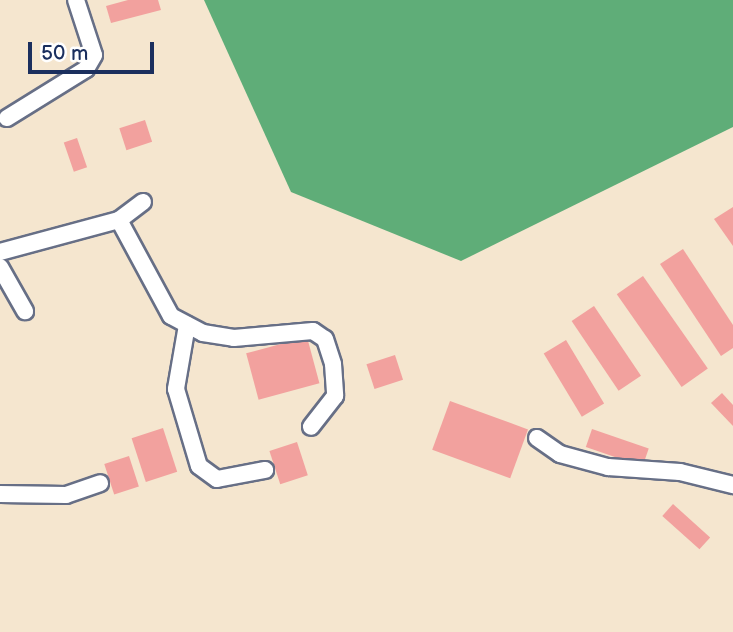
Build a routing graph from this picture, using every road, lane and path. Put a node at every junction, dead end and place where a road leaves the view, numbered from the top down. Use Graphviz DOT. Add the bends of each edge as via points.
graph roads {
  1 [pos="76,0"];
  2 [pos="7,118"];
  3 [pos="144,202"];
  4 [pos="119,220"];
  5 [pos="0,252"];
  6 [pos="0,267"];
  7 [pos="25,311"];
  8 [pos="187,325"];
  9 [pos="311,427"];
  10 [pos="537,438"];
  11 [pos="265,470"];
  12 [pos="100,483"];
  13 [pos="733,485"];
  14 [pos="0,494"];
  1 -- 2 [label="street" via="94,55 86,69"];
  3 -- 4 [label="street"];
  4 -- 5 [label="street"];
  4 -- 8 [label="street" via="171,316"];
  6 -- 7 [label="street"];
  8 -- 9 [label="street" via="234,338 313,331 325,339 333,364 335,396"];
  8 -- 11 [label="street" via="176,389 199,466 217,479"];
  10 -- 13 [label="street" via="560,454 608,467 680,471"];
  12 -- 14 [label="street" via="66,495"];
}
